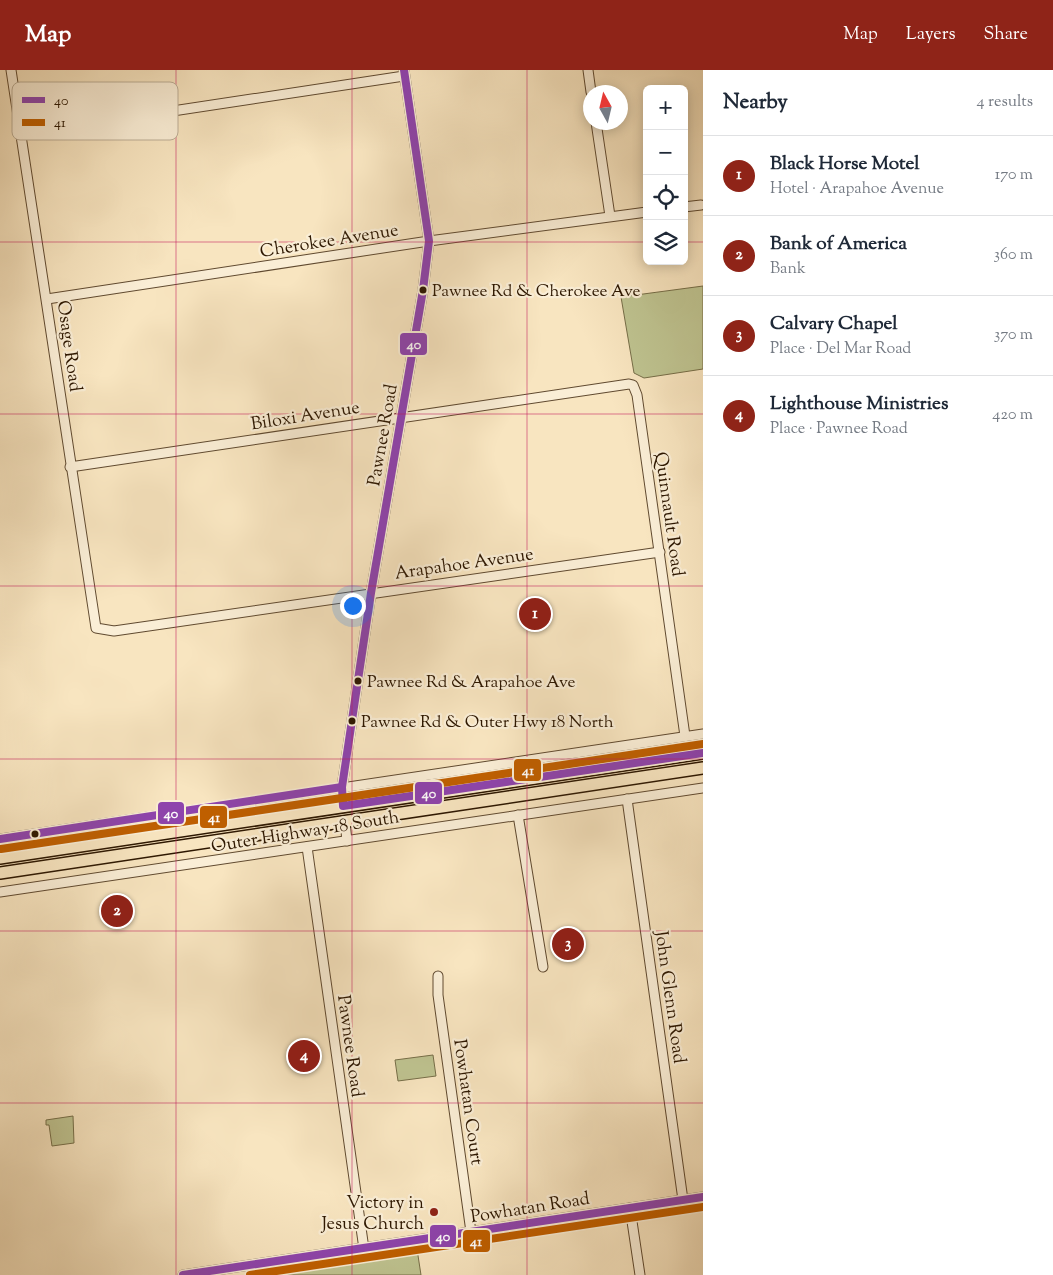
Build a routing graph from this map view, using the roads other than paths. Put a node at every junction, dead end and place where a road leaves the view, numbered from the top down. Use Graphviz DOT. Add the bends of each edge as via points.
graph roads {
  1 [pos="588,70"];
  2 [pos="404,73"];
  3 [pos="590,85"];
  4 [pos="178,109"];
  5 [pos="597,130"];
  6 [pos="22,140"];
  7 [pos="701,205"];
  8 [pos="688,207"];
  9 [pos="643,212"];
  10 [pos="610,216"];
  11 [pos="429,241"];
  12 [pos="47,299"];
  13 [pos="633,385"];
  14 [pos="401,416"];
  15 [pos="70,467"];
  16 [pos="660,552"];
  17 [pos="371,593"];
  18 [pos="96,628"];
  19 [pos="703,734"];
  20 [pos="685,736"];
  21 [pos="703,753"];
  22 [pos="703,768"];
  23 [pos="342,787"];
  24 [pos="703,788"];
  25 [pos="426,794"];
  26 [pos="627,799"];
  27 [pos="343,806"];
  28 [pos="518,815"];
  29 [pos="345,822"];
  30 [pos="253,835"];
  31 [pos="0,839"];
  32 [pos="347,841"];
  33 [pos="307,847"];
  34 [pos="0,858"];
  35 [pos="0,873"];
  36 [pos="0,892"];
  37 [pos="543,967"];
  38 [pos="438,976"];
  39 [pos="703,1197"];
  40 [pos="683,1200"];
  41 [pos="630,1208"];
  42 [pos="471,1232"];
  43 [pos="364,1249"];
  44 [pos="183,1275"];
  45 [pos="640,1275"];
  1 -- 3 [label="street"];
  2 -- 4 [label="street"];
  2 -- 11 [label="street, Pawnee Road"];
  5 -- 10 [label="street"];
  6 -- 12 [label="street, Osage Road"];
  7 -- 8 [label="street"];
  9 -- 10 [label="street, Cherokee Avenue"];
  10 -- 11 [label="street, Cherokee Avenue"];
  11 -- 12 [label="street, Cherokee Avenue"];
  11 -- 14 [label="street, Pawnee Road"];
  12 -- 15 [label="street, Osage Road"];
  13 -- 14 [label="street, Biloxi Avenue" via="625,383"];
  13 -- 16 [label="street, Quinnault Road"];
  14 -- 15 [label="street, Biloxi Avenue"];
  14 -- 17 [label="street, Pawnee Road"];
  15 -- 18 [label="street, Osage Road"];
  16 -- 17 [label="street, Arapahoe Avenue"];
  16 -- 20 [label="street, Quinnault Road"];
  17 -- 18 [label="street, Arapahoe Avenue" via="114,631"];
  17 -- 23 [label="street, Pawnee Road"];
  19 -- 20 [label="street"];
  20 -- 23 [label="street"];
  21 -- 25 [label="main road"];
  22 -- 29 [label="main road"];
  23 -- 27 [label="street, Pawnee Road"];
  23 -- 31 [label="street"];
  24 -- 26 [label="street, Outer Highway 18 South"];
  25 -- 27 [label="main road"];
  25 -- 29 [label="main road" via="416,802 352,812"];
  26 -- 28 [label="street, Outer Highway 18 South"];
  26 -- 40 [label="street, John Glenn Road"];
  27 -- 30 [label="main road" via="335,816 269,827"];
  27 -- 34 [label="main road"];
  28 -- 32 [label="street, Outer Highway 18 South"];
  28 -- 37 [label="street"];
  29 -- 30 [label="main road"];
  29 -- 32 [label="street"];
  30 -- 35 [label="main road"];
  32 -- 33 [label="street, Outer Highway 18 South"];
  33 -- 36 [label="street, Outer Highway 18 South"];
  33 -- 43 [label="street, Pawnee Road"];
  38 -- 42 [label="street, Powhatan Court"];
  39 -- 40 [label="street, Powhatan Road"];
  40 -- 41 [label="street, Powhatan Road"];
  41 -- 42 [label="street, Powhatan Road"];
  41 -- 45 [label="street"];
  42 -- 43 [label="street, Powhatan Road"];
  43 -- 44 [label="street, Powhatan Road"];
}
